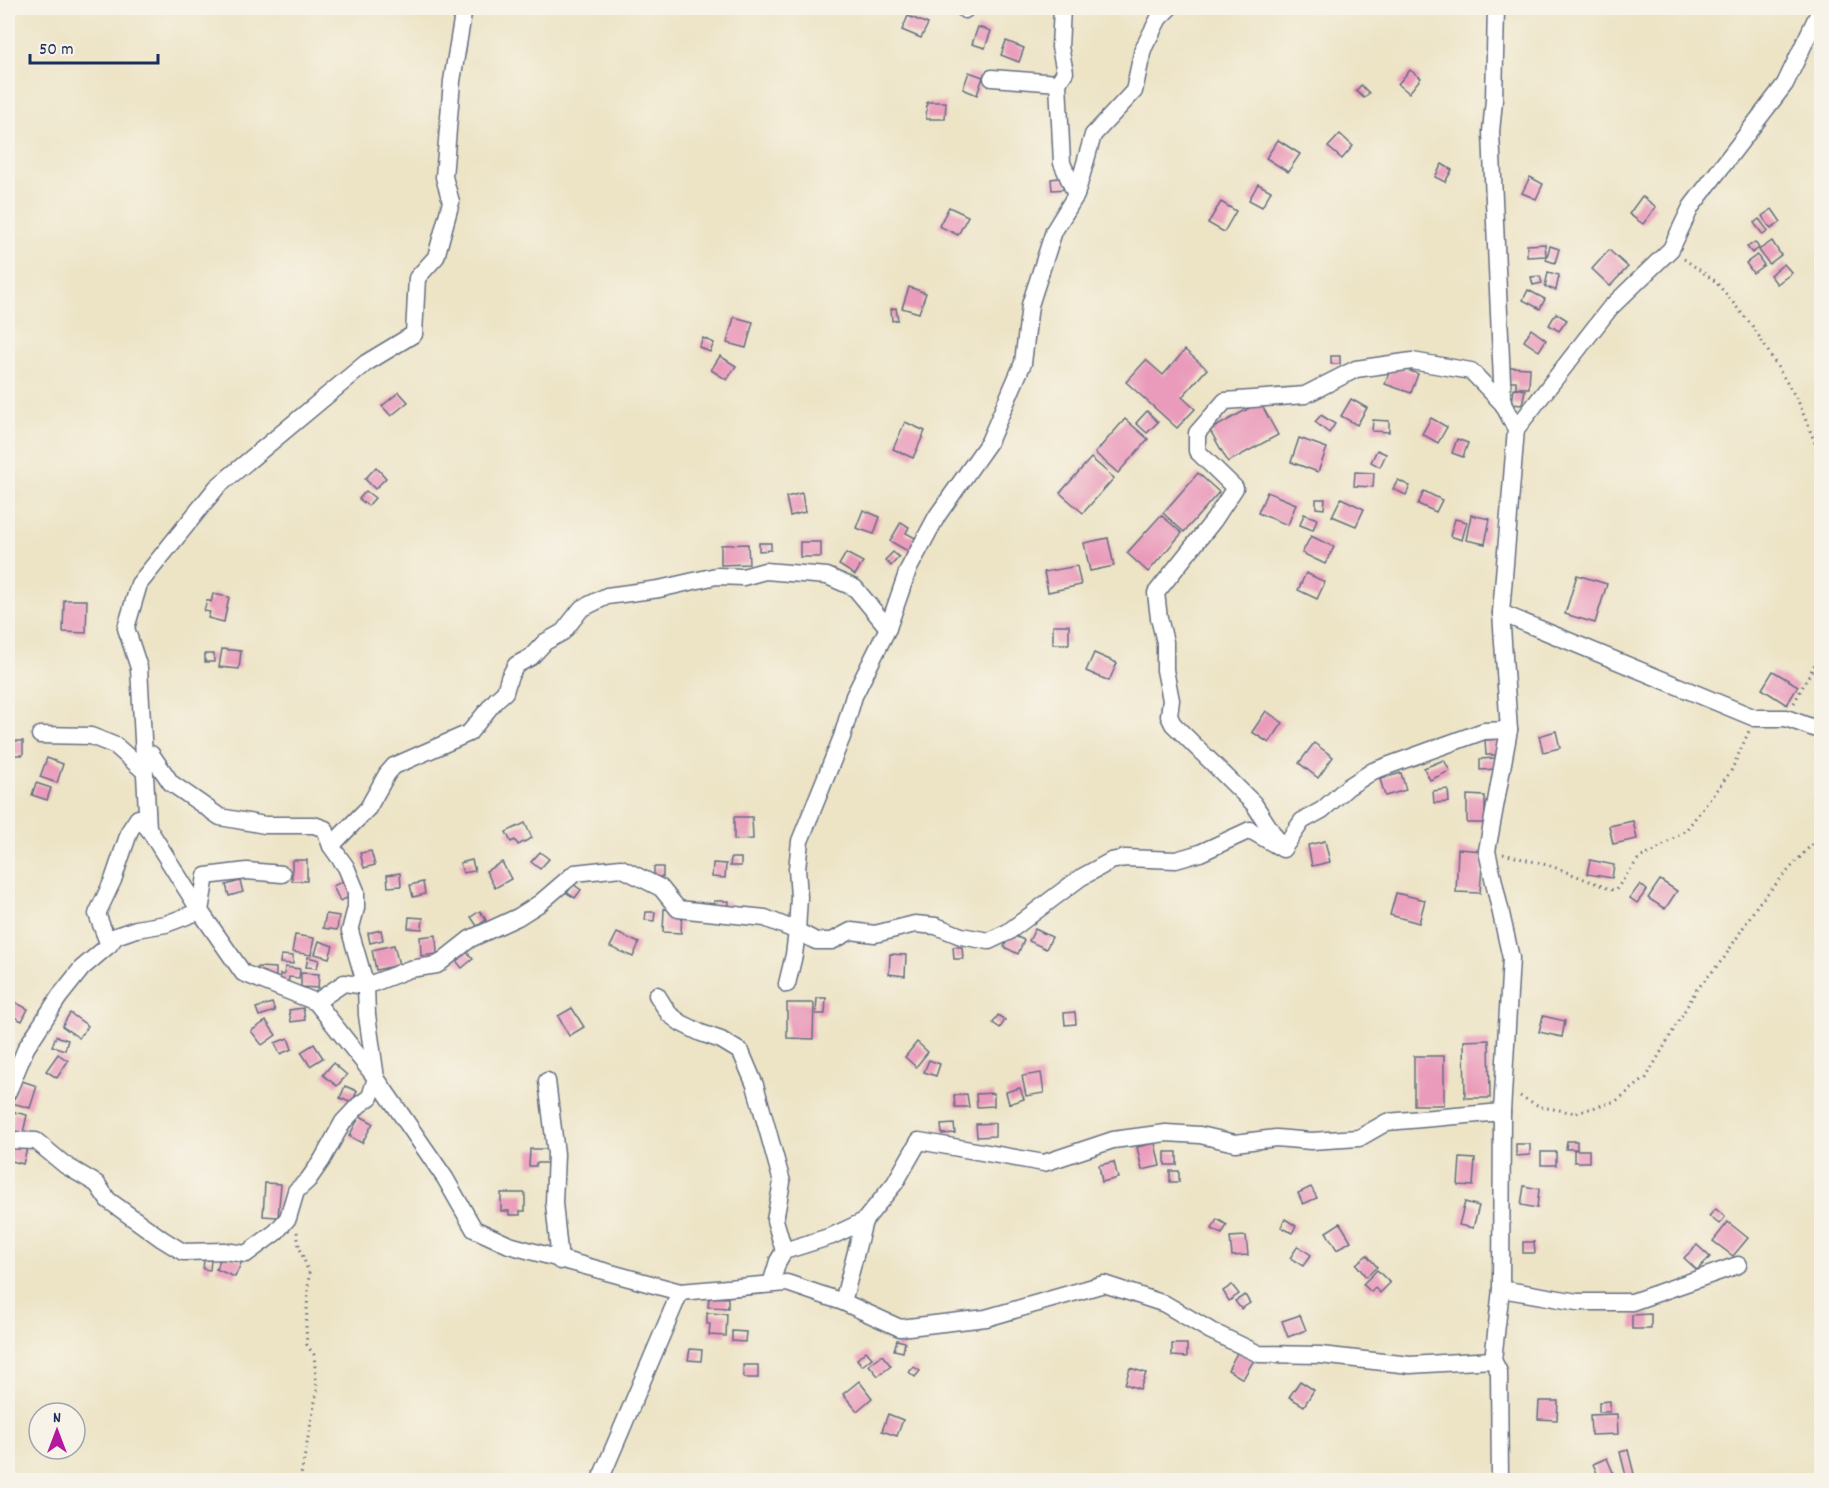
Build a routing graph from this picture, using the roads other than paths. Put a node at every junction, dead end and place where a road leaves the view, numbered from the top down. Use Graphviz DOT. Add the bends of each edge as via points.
graph roads {
  1 [pos="464,8"];
  2 [pos="1062,8"];
  3 [pos="1169,8"];
  4 [pos="1496,8"];
  5 [pos="1821,8"];
  6 [pos="992,78"];
  7 [pos="1058,83"];
  8 [pos="1076,195"];
  9 [pos="1503,404"];
  10 [pos="1516,429"];
  11 [pos="1501,613"];
  12 [pos="888,628"];
  13 [pos="1509,730"];
  14 [pos="1821,731"];
  15 [pos="40,735"];
  16 [pos="144,771"];
  17 [pos="148,828"];
  18 [pos="331,846"];
  19 [pos="1283,849"];
  20 [pos="282,874"];
  21 [pos="200,911"];
  22 [pos="797,931"];
  23 [pos="110,945"];
  24 [pos="787,984"];
  25 [pos="366,986"];
  26 [pos="657,995"];
  27 [pos="316,1002"];
  28 [pos="376,1078"];
  29 [pos="547,1081"];
  30 [pos="8,1092"];
  31 [pos="1502,1112"];
  32 [pos="8,1140"];
  33 [pos="864,1221"];
  34 [pos="784,1251"];
  35 [pos="560,1261"];
  36 [pos="1738,1265"];
  37 [pos="771,1284"];
  38 [pos="1500,1289"];
  39 [pos="680,1292"];
  40 [pos="843,1302"];
  41 [pos="1493,1360"];
  42 [pos="600,1480"];
  43 [pos="1500,1480"];
  1 -- 16 [label="street" via="444,177 451,202 436,257 417,278 414,334 366,363 217,487 139,584 126,628 139,668"];
  2 -- 7 [label="street" via="1060,47 1065,72"];
  3 -- 8 [label="street" via="1159,18 1143,49 1134,91 1093,135"];
  4 -- 9 [label="street" via="1491,132"];
  5 -- 10 [label="street" via="1785,84 1691,207 1671,249 1610,308"];
  6 -- 7 [label="street"];
  7 -- 8 [label="street" via="1062,163"];
  8 -- 12 [label="street" via="1054,231 1030,305 1023,363 989,442 937,516 908,570"];
  9 -- 10 [label="street"];
  9 -- 19 [label="street" via="1471,372 1412,361 1356,369 1305,395 1225,402 1197,434 1197,451 1235,488 1156,593 1172,700 1169,716 1254,804"];
  10 -- 11 [label="street"];
  11 -- 13 [label="street"];
  11 -- 14 [label="street" via="1755,718 1786,718"];
  12 -- 18 [label="street" via="855,588 827,576 765,571 608,596 581,609 562,632 516,665 505,692 469,733 394,766 368,808"];
  12 -- 22 [label="street" via="854,696 800,842"];
  13 -- 19 [label="street" via="1484,731 1373,771 1302,821"];
  13 -- 31 [label="street" via="1488,850 1511,958"];
  15 -- 16 [label="street" via="91,736 116,746"];
  16 -- 17 [label="street"];
  16 -- 18 [label="street" via="151,754 171,783 220,817 265,825 314,825 325,829"];
  17 -- 21 [label="street"];
  17 -- 23 [label="street" via="138,818 130,830 97,914"];
  18 -- 25 [label="street" via="356,891 350,931"];
  19 -- 22 [label="street" via="1250,830 1176,860 1112,861 1080,878 1008,932 988,941 915,924 875,934 851,931 832,941 816,941"];
  20 -- 21 [label="street" via="248,871 206,876"];
  21 -- 23 [label="street" via="116,936"];
  21 -- 27 [label="street" via="243,973"];
  22 -- 24 [label="street"];
  22 -- 25 [label="street" via="765,918 678,909 661,888 621,868 575,873 526,912 470,939 437,964 410,969"];
  23 -- 30 [label="street" via="82,969 59,997 26,1048"];
  25 -- 27 [label="street" via="344,984"];
  25 -- 28 [label="street"];
  26 -- 34 [label="street" via="669,1014 681,1023 741,1052 755,1084 782,1182 775,1220"];
  27 -- 28 [label="street"];
  28 -- 32 [label="street" via="370,1097 343,1122 322,1160 296,1191 288,1218 246,1254 183,1252 108,1200 97,1184 36,1141"];
  28 -- 35 [label="street" via="445,1178 474,1229"];
  29 -- 35 [label="street" via="556,1154 554,1203"];
  31 -- 33 [label="street" via="1387,1122 1359,1138 1276,1138 1235,1143 1166,1133 1113,1140 1044,1163 919,1140 896,1183"];
  31 -- 38 [label="street"];
  33 -- 34 [label="street"];
  33 -- 40 [label="street"];
  34 -- 37 [label="street"];
  35 -- 39 [label="street"];
  36 -- 38 [label="street" via="1632,1302 1577,1302"];
  37 -- 39 [label="street"];
  37 -- 40 [label="street" via="787,1283"];
  38 -- 41 [label="street"];
  39 -- 42 [label="street"];
  40 -- 41 [label="street" via="900,1328 986,1318 1104,1284 1165,1304 1259,1354 1320,1355 1410,1365"];
  41 -- 43 [label="street" via="1499,1372"];
}
